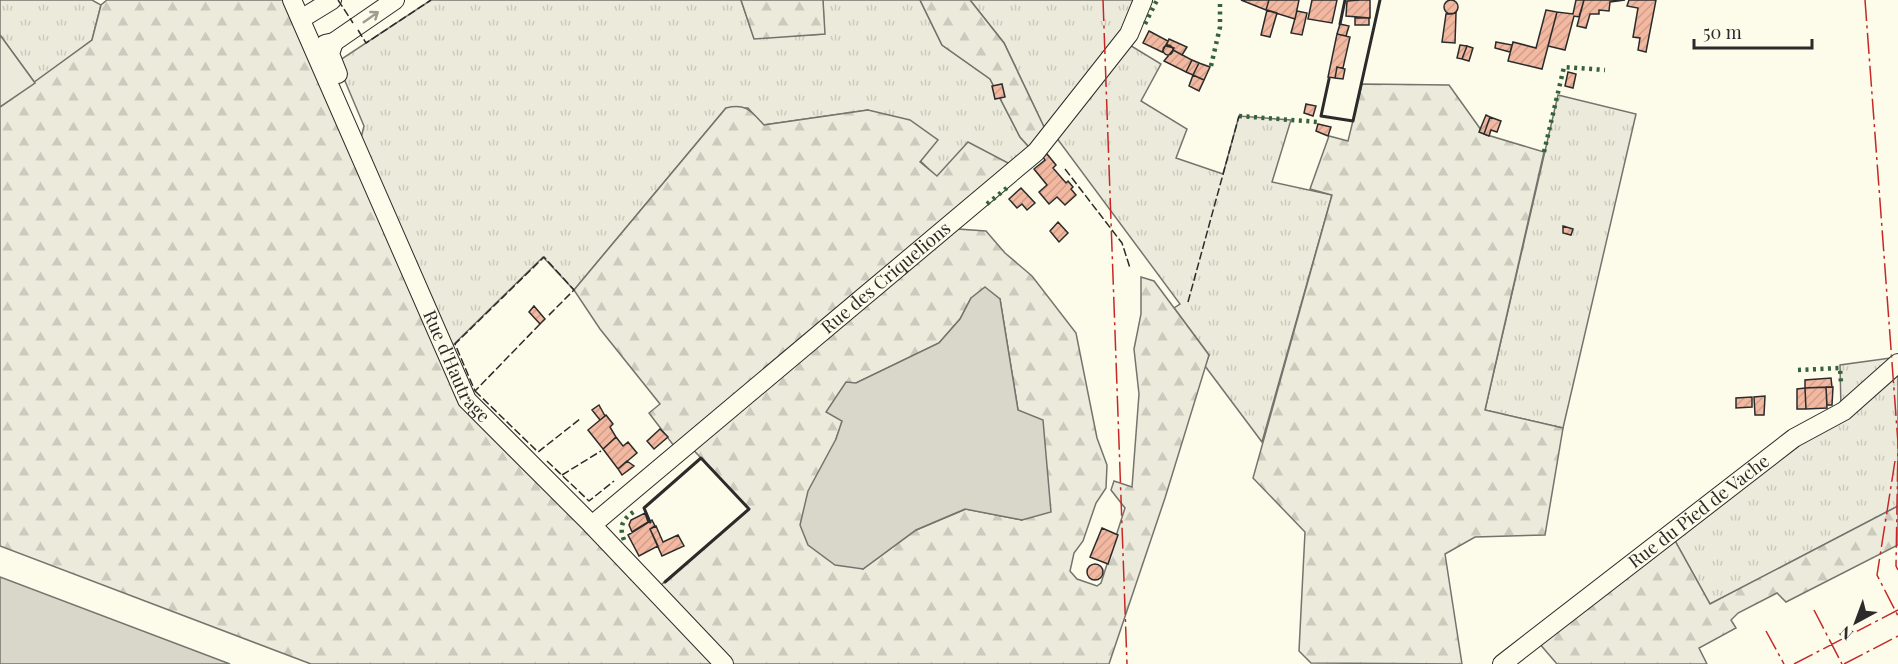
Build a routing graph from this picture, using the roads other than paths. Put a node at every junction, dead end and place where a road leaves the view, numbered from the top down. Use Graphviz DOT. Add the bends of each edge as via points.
graph roads {
  1 [pos="292,0"];
  2 [pos="332,0"];
  3 [pos="395,0"];
  4 [pos="1143,0"];
  5 [pos="301,19"];
  6 [pos="310,37"];
  7 [pos="334,42"];
  8 [pos="354,140"];
  9 [pos="1898,363"];
  10 [pos="592,525"];
  11 [pos="724,664"];
  12 [pos="1502,664"];
  1 -- 5 [label="street, Rue d'Hautrage"];
  2 -- 5 [label="street"];
  7 -- 3 [label="street, one-way"];
  4 -- 10 [label="street, Rue des Criquelions" via="1129,34 1036,152"];
  5 -- 6 [label="street, Rue d'Hautrage"];
  6 -- 7 [label="street" via="323,44"];
  6 -- 8 [label="street, Rue d'Hautrage"];
  7 -- 8 [label="street" via="330,54 357,118"];
  8 -- 10 [label="street, Rue d'Hautrage" via="467,400"];
  9 -- 12 [label="street, Rue du Pied de Vache" via="1844,411 1794,438"];
  10 -- 11 [label="street, Rue d'Hautrage"];
}
